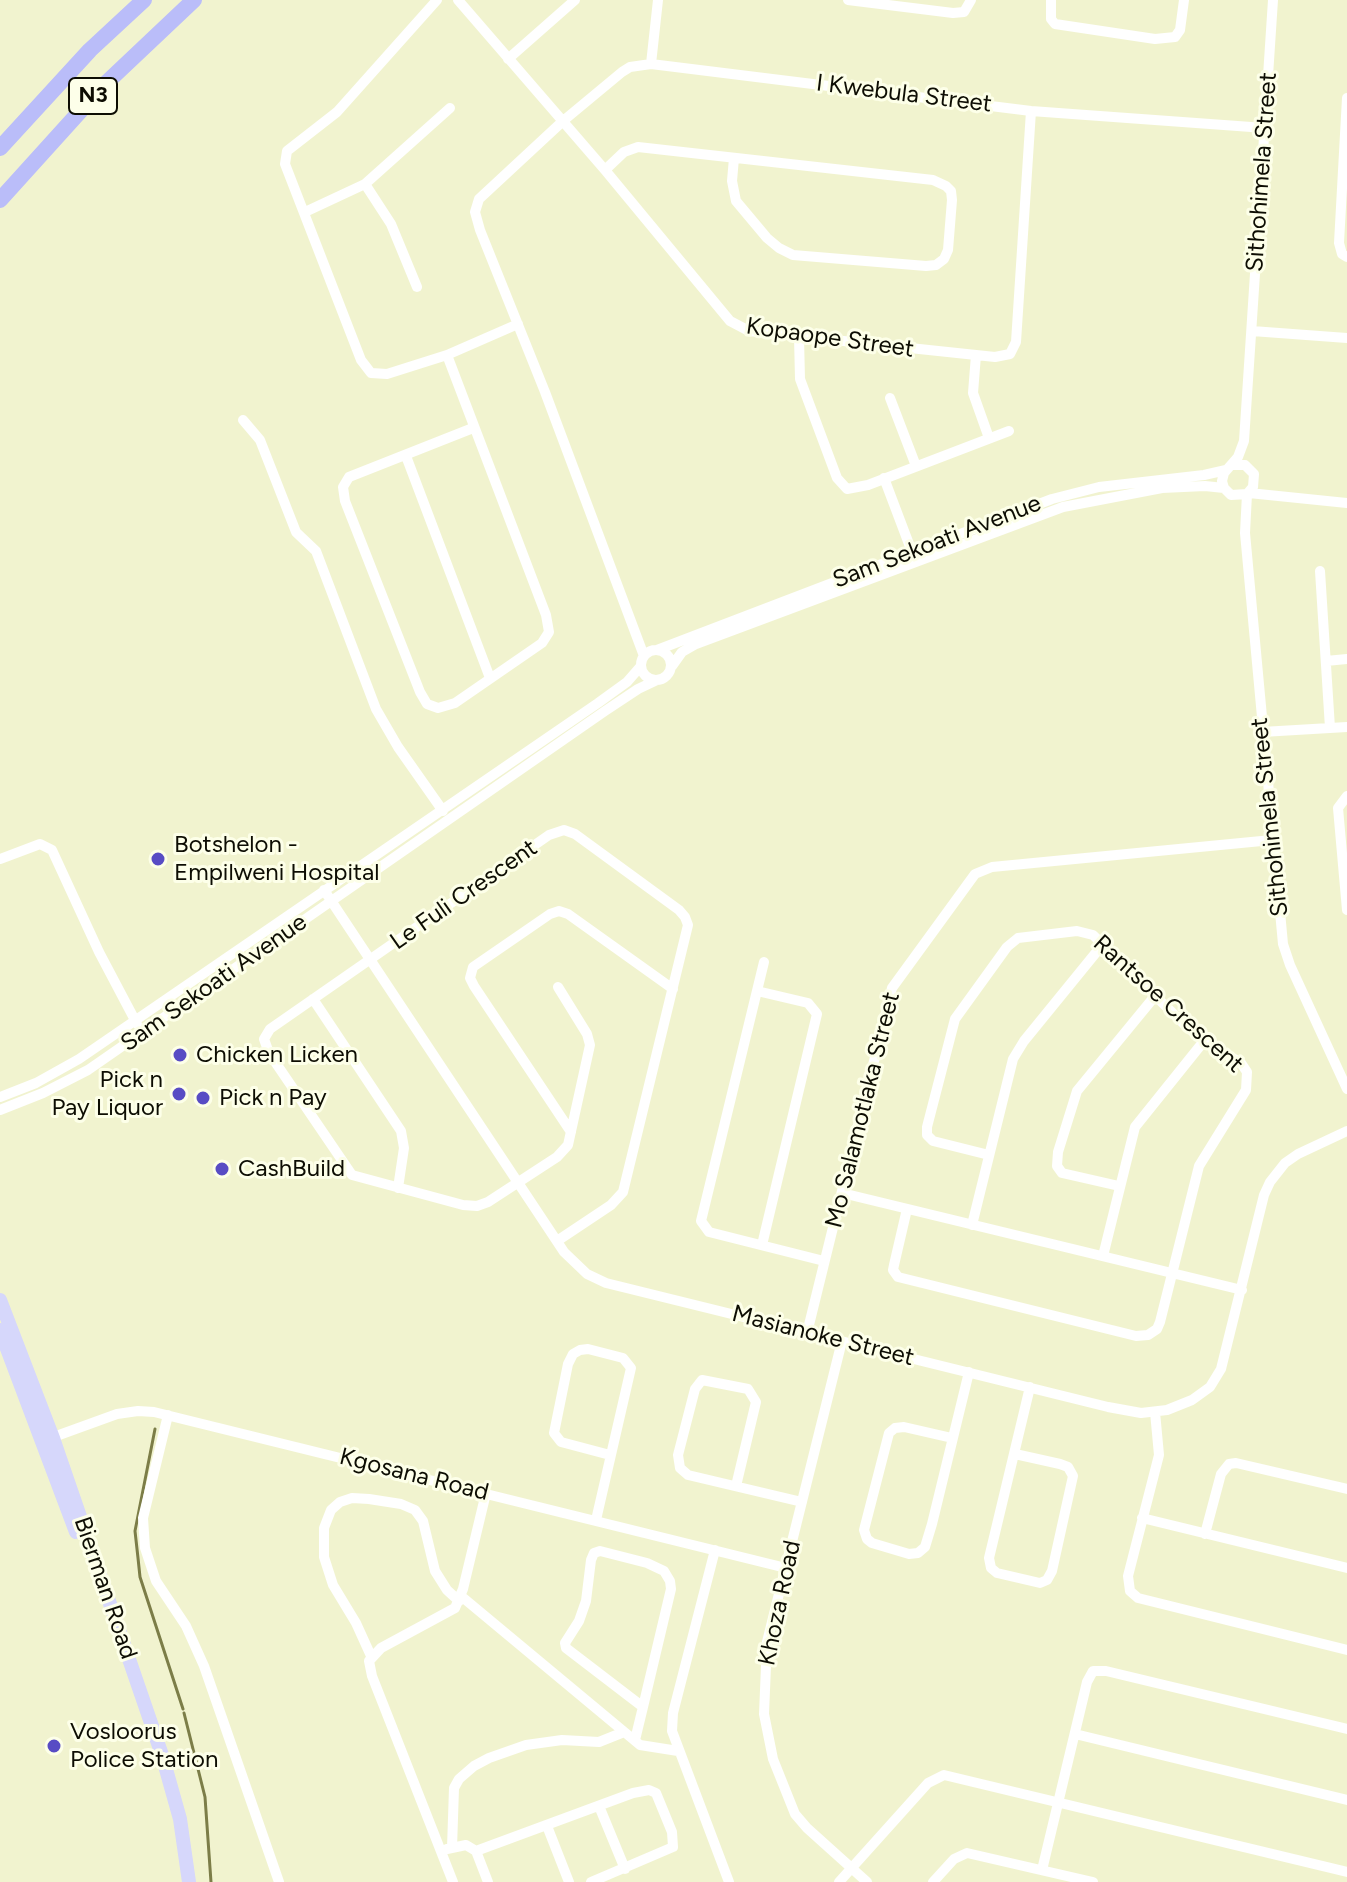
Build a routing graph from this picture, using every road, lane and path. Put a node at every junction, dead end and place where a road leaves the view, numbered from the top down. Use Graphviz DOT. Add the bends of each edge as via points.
graph roads {
  1 [pos="144,0"];
  2 [pos="194,0"];
  3 [pos="437,0"];
  4 [pos="458,0"];
  5 [pos="575,0"];
  6 [pos="658,0"];
  7 [pos="848,0"];
  8 [pos="971,0"];
  9 [pos="1051,0"];
  10 [pos="1184,0"];
  11 [pos="1273,0"];
  12 [pos="508,59"];
  13 [pos="651,64"];
  14 [pos="1347,98"];
  15 [pos="450,108"];
  16 [pos="1031,111"];
  17 [pos="563,121"];
  18 [pos="1265,128"];
  19 [pos="0,148"];
  20 [pos="734,158"];
  21 [pos="605,170"];
  22 [pos="365,184"];
  23 [pos="0,200"];
  24 [pos="305,212"];
  25 [pos="1347,257"];
  26 [pos="417,287"];
  27 [pos="518,324"];
  28 [pos="1252,331"];
  29 [pos="799,337"];
  30 [pos="1347,338"];
  31 [pos="447,355"];
  32 [pos="976,355"];
  33 [pos="890,398"];
  34 [pos="243,420"];
  35 [pos="473,428"];
  36 [pos="1009,431"];
  37 [pos="989,438"];
  38 [pos="1244,441"];
  39 [pos="406,456"];
  40 [pos="916,466"];
  41 [pos="1229,468"];
  42 [pos="1252,474"];
  43 [pos="884,478"];
  44 [pos="1228,491"];
  45 [pos="1248,494"];
  46 [pos="1272,495"];
  47 [pos="1347,503"];
  48 [pos="1245,533"];
  49 [pos="912,552"];
  50 [pos="1320,571"];
  51 [pos="649,655"];
  52 [pos="1347,659"];
  53 [pos="1326,661"];
  54 [pos="672,666"];
  55 [pos="490,678"];
  56 [pos="657,680"];
  57 [pos="1347,727"];
  58 [pos="1330,728"];
  59 [pos="1262,732"];
  60 [pos="1347,796"];
  61 [pos="443,811"];
  62 [pos="1272,840"];
  63 [pos="0,859"];
  64 [pos="324,890"];
  65 [pos="331,901"];
  66 [pos="1347,910"];
  67 [pos="1103,944"];
  68 [pos="371,959"];
  69 [pos="764,962"];
  70 [pos="558,987"];
  71 [pos="673,989"];
  72 [pos="757,991"];
  73 [pos="1155,996"];
  74 [pos="313,999"];
  75 [pos="135,1020"];
  76 [pos="142,1034"];
  77 [pos="1204,1041"];
  78 [pos="1347,1089"];
  79 [pos="0,1097"];
  80 [pos="0,1110"];
  81 [pos="1347,1131"];
  82 [pos="571,1132"];
  83 [pos="989,1155"];
  84 [pos="518,1182"];
  85 [pos="1119,1186"];
  86 [pos="398,1188"];
  87 [pos="842,1193"];
  88 [pos="907,1209"];
  89 [pos="972,1225"];
  90 [pos="557,1241"];
  91 [pos="762,1245"];
  92 [pos="1103,1256"];
  93 [pos="824,1261"];
  94 [pos="1173,1274"];
  95 [pos="1242,1290"];
  96 [pos="0,1300"];
  97 [pos="0,1330"];
  98 [pos="807,1333"];
  99 [pos="842,1341"];
  100 [pos="969,1372"];
  101 [pos="1030,1387"];
  102 [pos="1155,1412"];
  103 [pos="168,1415"];
  104 [pos="952,1438"];
  105 [pos="48,1439"];
  106 [pos="1015,1454"];
  107 [pos="610,1455"];
  108 [pos="736,1486"];
  109 [pos="1347,1489"];
  110 [pos="486,1493"];
  111 [pos="802,1502"];
  112 [pos="1142,1518"];
  113 [pos="596,1520"];
  114 [pos="1205,1534"];
  115 [pos="715,1550"];
  116 [pos="786,1568"];
  117 [pos="1347,1568"];
  118 [pos="460,1599"];
  119 [pos="1347,1650"];
  120 [pos="371,1656"];
  121 [pos="643,1707"];
  122 [pos="1347,1729"];
  123 [pos="624,1732"];
  124 [pos="1075,1734"];
  125 [pos="635,1740"];
  126 [pos="678,1751"];
  127 [pos="1347,1800"];
  128 [pos="1058,1802"];
  129 [pos="599,1806"];
  130 [pos="547,1826"];
  131 [pos="446,1849"];
  132 [pos="476,1851"];
  133 [pos="625,1869"];
  134 [pos="852,1869"];
  135 [pos="1042,1870"];
  136 [pos="1347,1872"];
  137 [pos="181,1882"];
  138 [pos="189,1882"];
  139 [pos="279,1882"];
  140 [pos="453,1882"];
  141 [pos="488,1882"];
  142 [pos="569,1882"];
  143 [pos="591,1882"];
  144 [pos="729,1882"];
  145 [pos="839,1882"];
  146 [pos="867,1882"];
  147 [pos="933,1882"];
  148 [pos="1093,1882"];
  1 -- 19 [label="highway, N3"];
  2 -- 23 [label="highway, N3" via="103,86"];
  3 -- 24 [label="street" via="337,112 287,151 285,164"];
  4 -- 12 [label="street, Kopaope Street"];
  5 -- 12 [label="street"];
  6 -- 13 [label="street"];
  7 -- 8 [label="street" via="953,13 964,12"];
  9 -- 10 [label="street" via="1051,19 1062,27 1167,39 1180,30"];
  11 -- 18 [label="street, Sithohimela Street"];
  12 -- 17 [label="street, Kopaope Street"];
  13 -- 16 [label="street, I Kwebula Street"];
  13 -- 17 [label="street, I Kwebula Street" via="622,72"];
  14 -- 25 [label="street" via="1339,243"];
  15 -- 22 [label="street"];
  16 -- 18 [label="street, I Kwebula Street"];
  16 -- 32 [label="street, Kopaope Street" via="1016,342 1003,357"];
  17 -- 21 [label="street, Kopaope Street"];
  17 -- 27 [label="street, I Kwebula Street" via="476,204 480,230"];
  18 -- 28 [label="street, Sithohimela Street"];
  20 -- 20 [label="street" via="940,183 951,191 952,200 944,259 926,266 793,255 767,238 736,201"];
  20 -- 21 [label="street" via="638,147"];
  21 -- 29 [label="street, Kopaope Street" via="730,321 749,331"];
  22 -- 24 [label="street"];
  22 -- 26 [label="street" via="391,224"];
  24 -- 31 [label="street" via="365,368 387,374"];
  27 -- 31 [label="street"];
  27 -- 51 [label="street"];
  28 -- 30 [label="street"];
  28 -- 38 [label="street, Sithohimela Street"];
  29 -- 32 [label="street, Kopaope Street"];
  29 -- 43 [label="street" via="800,379 839,484 853,489"];
  31 -- 35 [label="street"];
  32 -- 37 [label="street" via="973,393"];
  33 -- 40 [label="street"];
  34 -- 61 [label="street" via="260,440 296,532 316,551 381,718"];
  35 -- 39 [label="street"];
  35 -- 55 [label="street" via="549,627 542,643"];
  36 -- 37 [label="street"];
  37 -- 40 [label="street"];
  38 -- 41 [label="street, Sithohimela Street"];
  38 -- 42 [label="street, Sithohimela Street"];
  39 -- 55 [label="street"];
  39 -- 55 [label="street" via="349,477 345,501 420,692 432,707 449,706"];
  40 -- 43 [label="street"];
  41 -- 42 [label="street" via="1242,464"];
  41 -- 44 [label="street" via="1222,481"];
  41 -- 49 [label="street, Sam Sekoati Avenue" via="1075,492"];
  42 -- 45 [label="street"];
  42 -- 46 [label="street"];
  43 -- 49 [label="street"];
  44 -- 45 [label="street"];
  44 -- 48 [label="street, Sithohimela Street"];
  44 -- 54 [label="street, Sam Sekoati Avenue" via="1162,488 1063,507 696,644"];
  45 -- 46 [label="street"];
  45 -- 48 [label="street, Sithohimela Street"];
  46 -- 47 [label="street"];
  48 -- 59 [label="street, Sithohimela Street"];
  49 -- 51 [label="street, Sam Sekoati Avenue"];
  50 -- 53 [label="street"];
  51 -- 54 [label="street" via="668,655"];
  51 -- 56 [label="street" via="648,678"];
  51 -- 61 [label="street, Sam Sekoati Avenue" via="617,689"];
  52 -- 53 [label="street"];
  53 -- 58 [label="street"];
  54 -- 56 [label="street, Sam Sekoati Avenue"];
  56 -- 65 [label="street, Sam Sekoati Avenue"];
  57 -- 58 [label="street"];
  58 -- 59 [label="street"];
  59 -- 62 [label="street, Sithohimela Street"];
  60 -- 66 [label="street" via="1338,808"];
  61 -- 64 [label="street, Sam Sekoati Avenue"];
  62 -- 78 [label="street, Sithohimela Street" via="1284,947"];
  62 -- 87 [label="street, Mo Salamotlaka Street" via="1006,865 975,874 892,988"];
  63 -- 75 [label="street" via="40,844 52,850"];
  64 -- 65 [label="street, Masianoke Street"];
  64 -- 75 [label="street, Sam Sekoati Avenue"];
  65 -- 68 [label="street, Masianoke Street"];
  65 -- 76 [label="street, Sam Sekoati Avenue"];
  67 -- 73 [label="street, Rantsoe Crescent"];
  67 -- 83 [label="street" via="1016,1052"];
  67 -- 83 [label="street, Rantsoe Crescent" via="1083,931 1018,938 955,1019 927,1135 938,1143"];
  68 -- 71 [label="street, Le Fuli Crescent" via="549,835 564,830 685,917 687,931"];
  68 -- 74 [label="street, Le Fuli Crescent"];
  68 -- 84 [label="street, Masianoke Street"];
  69 -- 72 [label="street"];
  70 -- 82 [label="street" via="590,1045"];
  71 -- 82 [label="street" via="559,911 473,967 472,981"];
  71 -- 90 [label="street, Le Fuli Crescent" via="623,1192"];
  72 -- 91 [label="street" via="808,1003 817,1014"];
  72 -- 91 [label="street" via="701,1221 709,1232"];
  73 -- 77 [label="street, Rantsoe Crescent"];
  73 -- 85 [label="street" via="1077,1091 1058,1152 1062,1173"];
  74 -- 86 [label="street" via="401,1131"];
  74 -- 86 [label="street, Le Fuli Crescent" via="266,1032 264,1043 348,1172"];
  75 -- 76 [label="street"];
  75 -- 79 [label="street, Sam Sekoati Avenue" via="65,1068"];
  76 -- 80 [label="street, Sam Sekoati Avenue" via="73,1079"];
  77 -- 85 [label="street" via="1136,1124"];
  77 -- 94 [label="street, Rantsoe Crescent" via="1241,1063 1248,1084 1199,1166"];
  81 -- 95 [label="street, Masianoke Street" via="1298,1154 1274,1176 1264,1195"];
  82 -- 84 [label="street, Le Fuli Crescent" via="566,1149"];
  83 -- 89 [label="street"];
  84 -- 86 [label="street, Le Fuli Crescent" via="477,1206"];
  84 -- 90 [label="street, Masianoke Street"];
  85 -- 92 [label="street"];
  87 -- 88 [label="street"];
  87 -- 93 [label="street, Mo Salamotlaka Street"];
  88 -- 89 [label="street"];
  88 -- 94 [label="street, Rantsoe Crescent" via="893,1270 903,1280 1140,1337 1157,1329"];
  89 -- 92 [label="street"];
  90 -- 98 [label="street, Masianoke Street" via="580,1269 606,1283"];
  91 -- 93 [label="street"];
  92 -- 94 [label="street"];
  93 -- 98 [label="street, Mo Salamotlaka Street"];
  94 -- 95 [label="street"];
  95 -- 102 [label="street, Masianoke Street" via="1214,1383 1187,1403"];
  96 -- 105 [label="main road, Bierman Road"];
  97 -- 105 [label="main road"];
  98 -- 99 [label="street, Masianoke Street"];
  99 -- 100 [label="street, Masianoke Street"];
  99 -- 111 [label="street, Khoza Road"];
  100 -- 101 [label="street, Masianoke Street"];
  100 -- 104 [label="street"];
  101 -- 102 [label="street, Masianoke Street" via="1133,1412"];
  101 -- 106 [label="street"];
  102 -- 112 [label="street" via="1159,1455"];
  103 -- 105 [label="street, Kgosana Road" via="129,1412"];
  103 -- 110 [label="street, Kgosana Road"];
  103 -- 139 [label="street" via="143,1518 145,1548 156,1581 204,1666"];
  104 -- 104 [label="street" via="922,1551 900,1552 867,1539 864,1530 891,1431 904,1427"];
  105 -- 137 [label="main road, Bierman Road" via="158,1773"];
  105 -- 138 [label="main road, Bierman Road" via="167,1770"];
  106 -- 106 [label="street" via="990,1564 997,1573 1040,1583 1052,1571 1073,1476 1068,1467"];
  107 -- 107 [label="street" via="631,1368 623,1358 580,1350 568,1364 554,1433 561,1442"];
  107 -- 113 [label="street"];
  108 -- 108 [label="street" via="688,1475 678,1464 693,1395 702,1380 748,1389 754,1396 756,1408"];
  108 -- 111 [label="street"];
  109 -- 114 [label="street" via="1229,1464 1221,1474"];
  110 -- 113 [label="street, Kgosana Road"];
  110 -- 118 [label="street"];
  111 -- 116 [label="street, Khoza Road"];
  112 -- 114 [label="street"];
  112 -- 119 [label="street" via="1127,1581 1133,1595"];
  113 -- 115 [label="street, Kgosana Road"];
  114 -- 117 [label="street"];
  115 -- 116 [label="street, Kgosana Road"];
  115 -- 126 [label="street" via="673,1713"];
  116 -- 134 [label="street, Khoza Road" via="765,1653 768,1743 795,1814"];
  118 -- 120 [label="street" via="447,1614"];
  118 -- 120 [label="street" via="435,1571 423,1521 415,1510 369,1499 340,1502 324,1528 324,1557"];
  118 -- 123 [label="street"];
  120 -- 131 [label="street" via="372,1676"];
  121 -- 121 [label="street" via="670,1581 664,1571 647,1563 600,1551 591,1560 586,1601 566,1648"];
  121 -- 125 [label="street"];
  122 -- 124 [label="street" via="1097,1670 1088,1678"];
  123 -- 125 [label="street"];
  123 -- 131 [label="street" via="599,1742 526,1745 474,1766 454,1788"];
  124 -- 127 [label="street"];
  124 -- 128 [label="street"];
  125 -- 126 [label="street" via="648,1748"];
  126 -- 144 [label="street"];
  128 -- 134 [label="street" via="938,1775"];
  128 -- 135 [label="street"];
  128 -- 136 [label="street"];
  129 -- 130 [label="street"];
  129 -- 133 [label="street"];
  129 -- 133 [label="street" via="644,1790 660,1799 673,1847"];
  130 -- 132 [label="street"];
  130 -- 142 [label="street"];
  131 -- 132 [label="street" via="466,1845"];
  131 -- 140 [label="street"];
  132 -- 141 [label="street"];
  133 -- 143 [label="street"];
  134 -- 145 [label="street"];
  134 -- 146 [label="street, Khoza Road"];
  135 -- 147 [label="street" via="967,1853"];
  135 -- 148 [label="street"];
}
